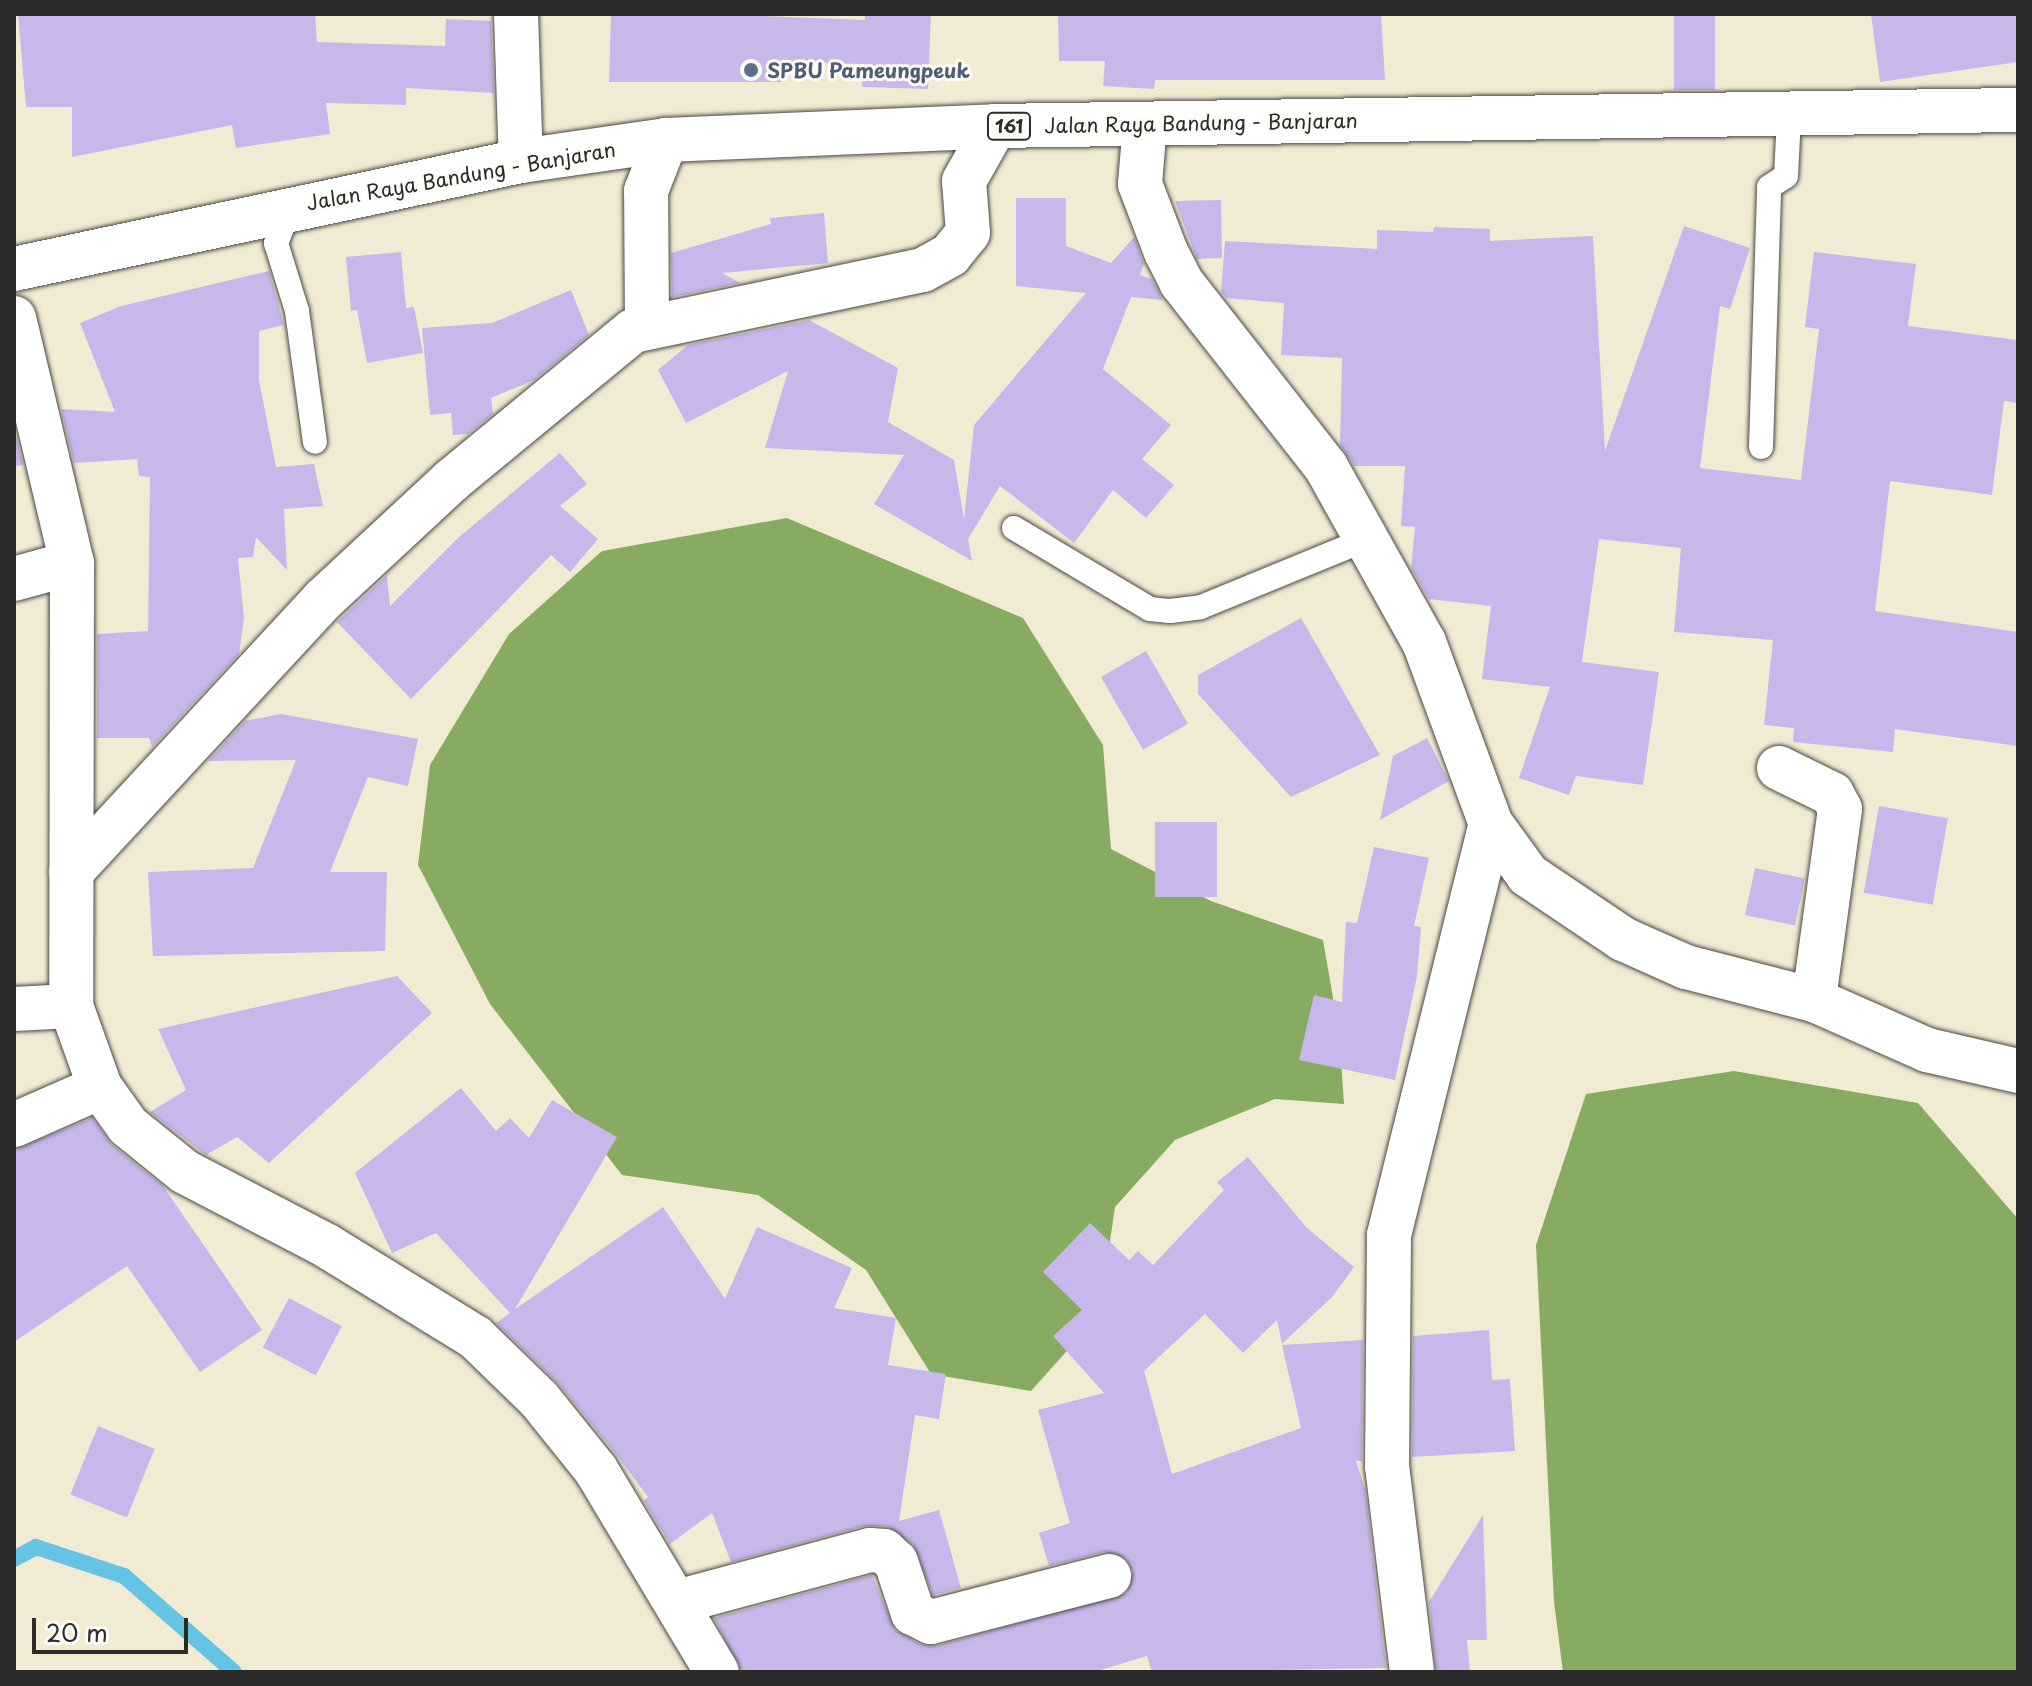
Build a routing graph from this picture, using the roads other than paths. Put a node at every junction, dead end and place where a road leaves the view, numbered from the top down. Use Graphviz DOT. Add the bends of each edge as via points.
graph roads {
  1 [pos="516,14"];
  2 [pos="2018,110"];
  3 [pos="1789,116"];
  4 [pos="1145,124"];
  5 [pos="995,126"];
  6 [pos="666,140"];
  7 [pos="521,161"];
  8 [pos="290,207"];
  9 [pos="15,276"];
  10 [pos="14,318"];
  11 [pos="647,324"];
  12 [pos="315,442"];
  13 [pos="1761,447"];
  14 [pos="1014,528"];
  15 [pos="1367,539"];
  16 [pos="72,563"];
  17 [pos="14,579"];
  18 [pos="1779,768"];
  19 [pos="1491,824"];
  20 [pos="71,872"];
  21 [pos="1814,1000"];
  22 [pos="71,1006"];
  23 [pos="14,1009"];
  24 [pos="2018,1071"];
  25 [pos="100,1087"];
  26 [pos="14,1125"];
  27 [pos="1109,1576"];
  28 [pos="677,1602"];
  29 [pos="717,1672"];
  30 [pos="1412,1672"];
  1 -- 7 [label="street"];
  2 -- 3 [label="street, Jalan Raya Bandung - Banjaran / 161"];
  3 -- 4 [label="street, Jalan Raya Bandung - Banjaran / 161"];
  3 -- 13 [label="lane" via="1786,176 1769,187"];
  4 -- 5 [label="street, Jalan Raya Bandung - Banjaran / 161"];
  4 -- 15 [label="street" via="1140,184 1176,272 1326,467"];
  5 -- 6 [label="street, Jalan Raya Bandung - Banjaran / 161"];
  5 -- 11 [label="street" via="964,181 968,233 937,265"];
  6 -- 7 [label="street, Jalan Raya Bandung - Banjaran / 161"];
  6 -- 11 [label="street" via="646,191"];
  7 -- 8 [label="street, Jalan Raya Bandung - Banjaran / 161"];
  8 -- 9 [label="street, Jalan Raya Bandung - Banjaran / 161"];
  8 -- 12 [label="lane" via="276,243 297,311"];
  10 -- 16 [label="street"];
  11 -- 20 [label="street" via="452,480 324,599"];
  14 -- 15 [label="lane" via="1150,609 1170,611 1201,607"];
  15 -- 19 [label="street" via="1424,642"];
  16 -- 17 [label="street"];
  16 -- 20 [label="street"];
  18 -- 21 [label="street" via="1832,794 1840,809"];
  19 -- 21 [label="street" via="1528,875 1623,939 1686,967"];
  19 -- 30 [label="street" via="1389,1235 1387,1466"];
  20 -- 22 [label="street"];
  21 -- 24 [label="street" via="1927,1050"];
  22 -- 23 [label="street"];
  22 -- 25 [label="street"];
  25 -- 26 [label="street"];
  25 -- 28 [label="street" via="128,1126 185,1172 327,1246 475,1337 539,1399 596,1470"];
  27 -- 28 [label="street" via="931,1622 913,1613 896,1562 884,1551 870,1550"];
  28 -- 29 [label="street"];
}
